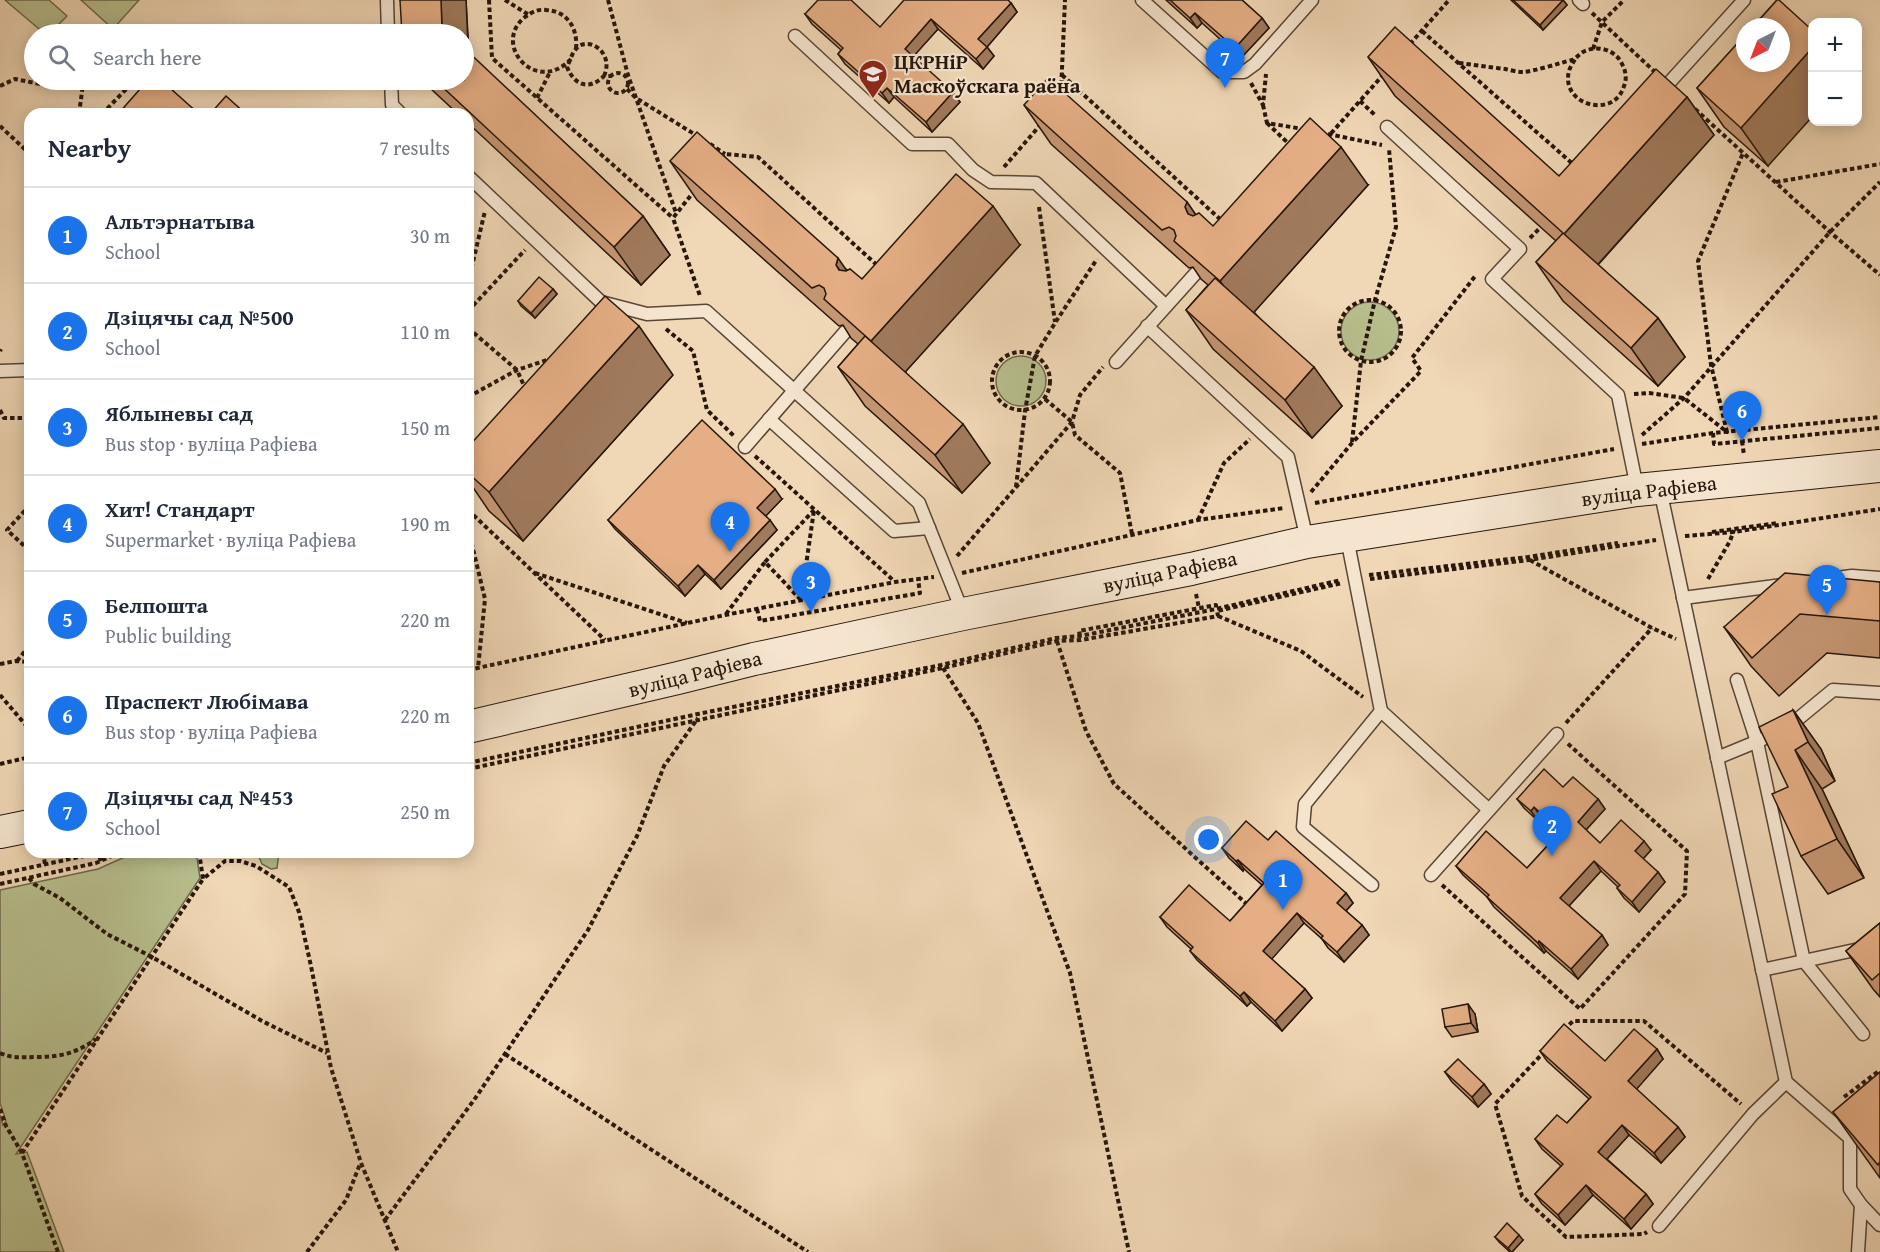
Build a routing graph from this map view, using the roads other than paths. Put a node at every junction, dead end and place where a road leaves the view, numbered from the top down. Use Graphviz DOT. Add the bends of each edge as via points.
graph roads {
  1 [pos="387,0"];
  2 [pos="1142,0"];
  3 [pos="1312,0"];
  4 [pos="1744,0"];
  5 [pos="388,24"];
  6 [pos="795,36"];
  7 [pos="391,90"];
  8 [pos="1653,101"];
  9 [pos="395,108"];
  10 [pos="1387,127"];
  11 [pos="474,182"];
  12 [pos="1195,274"];
  13 [pos="1166,306"];
  14 [pos="1147,326"];
  15 [pos="845,332"];
  16 [pos="1112,361"];
  17 [pos="24,370"];
  18 [pos="0,371"];
  19 [pos="794,390"];
  20 [pos="770,419"];
  21 [pos="745,447"];
  22 [pos="1880,466"];
  23 [pos="1649,489"];
  24 [pos="929,528"];
  25 [pos="1347,536"];
  26 [pos="1307,542"];
  27 [pos="1880,578"];
  28 [pos="1683,598"];
  29 [pos="963,614"];
  30 [pos="1737,680"];
  31 [pos="1880,693"];
  32 [pos="1381,711"];
  33 [pos="474,726"];
  34 [pos="1557,734"];
  35 [pos="1757,742"];
  36 [pos="1717,758"];
  37 [pos="1488,809"];
  38 [pos="24,826"];
  39 [pos="0,832"];
  40 [pos="1431,875"];
  41 [pos="1372,885"];
  42 [pos="1880,936"];
  43 [pos="1804,961"];
  44 [pos="1762,970"];
  45 [pos="1863,1034"];
  46 [pos="1786,1082"];
  47 [pos="1861,1205"];
  48 [pos="1880,1225"];
  49 [pos="1659,1226"];
  50 [pos="1858,1252"];
  1 -- 5 [label="lane"];
  2 -- 3 [label="lane" via="1222,72 1245,72"];
  4 -- 8 [label="lane"];
  6 -- 13 [label="lane" via="912,144 948,144 991,182 1036,183"];
  7 -- 9 [label="lane"];
  10 -- 23 [label="lane" via="1520,249 1492,279 1618,395 1628,447"];
  11 -- 19 [label="lane" via="597,306 647,314 706,311"];
  12 -- 13 [label="lane"];
  13 -- 14 [label="lane"];
  14 -- 16 [label="lane"];
  14 -- 26 [label="lane" via="1288,457"];
  15 -- 19 [label="lane"];
  17 -- 18 [label="lane"];
  19 -- 20 [label="lane"];
  19 -- 24 [label="lane" via="920,503"];
  20 -- 21 [label="lane"];
  20 -- 24 [label="lane" via="894,531"];
  22 -- 23 [label="main road, вуліца Рафіева"];
  23 -- 25 [label="main road, вуліца Рафіева"];
  23 -- 28 [label="lane" via="1670,536"];
  24 -- 29 [label="lane"];
  25 -- 26 [label="main road, вуліца Рафіева"];
  25 -- 32 [label="lane"];
  26 -- 29 [label="main road, вуліца Рафіева"];
  27 -- 28 [label="lane" via="1852,576"];
  28 -- 36 [label="lane"];
  29 -- 33 [label="main road, вуліца Рафіева"];
  30 -- 35 [label="lane"];
  31 -- 35 [label="lane" via="1833,690 1791,726"];
  32 -- 37 [label="lane"];
  32 -- 41 [label="lane" via="1305,804 1303,817 1303,827"];
  34 -- 37 [label="lane"];
  35 -- 36 [label="lane"];
  35 -- 43 [label="lane"];
  36 -- 44 [label="lane"];
  37 -- 40 [label="lane"];
  38 -- 39 [label="main road"];
  42 -- 43 [label="lane" via="1864,948"];
  43 -- 44 [label="lane"];
  43 -- 45 [label="lane"];
  44 -- 46 [label="lane"];
  46 -- 47 [label="lane" via="1854,1135 1850,1189"];
  46 -- 49 [label="lane" via="1753,1114"];
  47 -- 48 [label="lane"];
  47 -- 50 [label="lane"];
}
